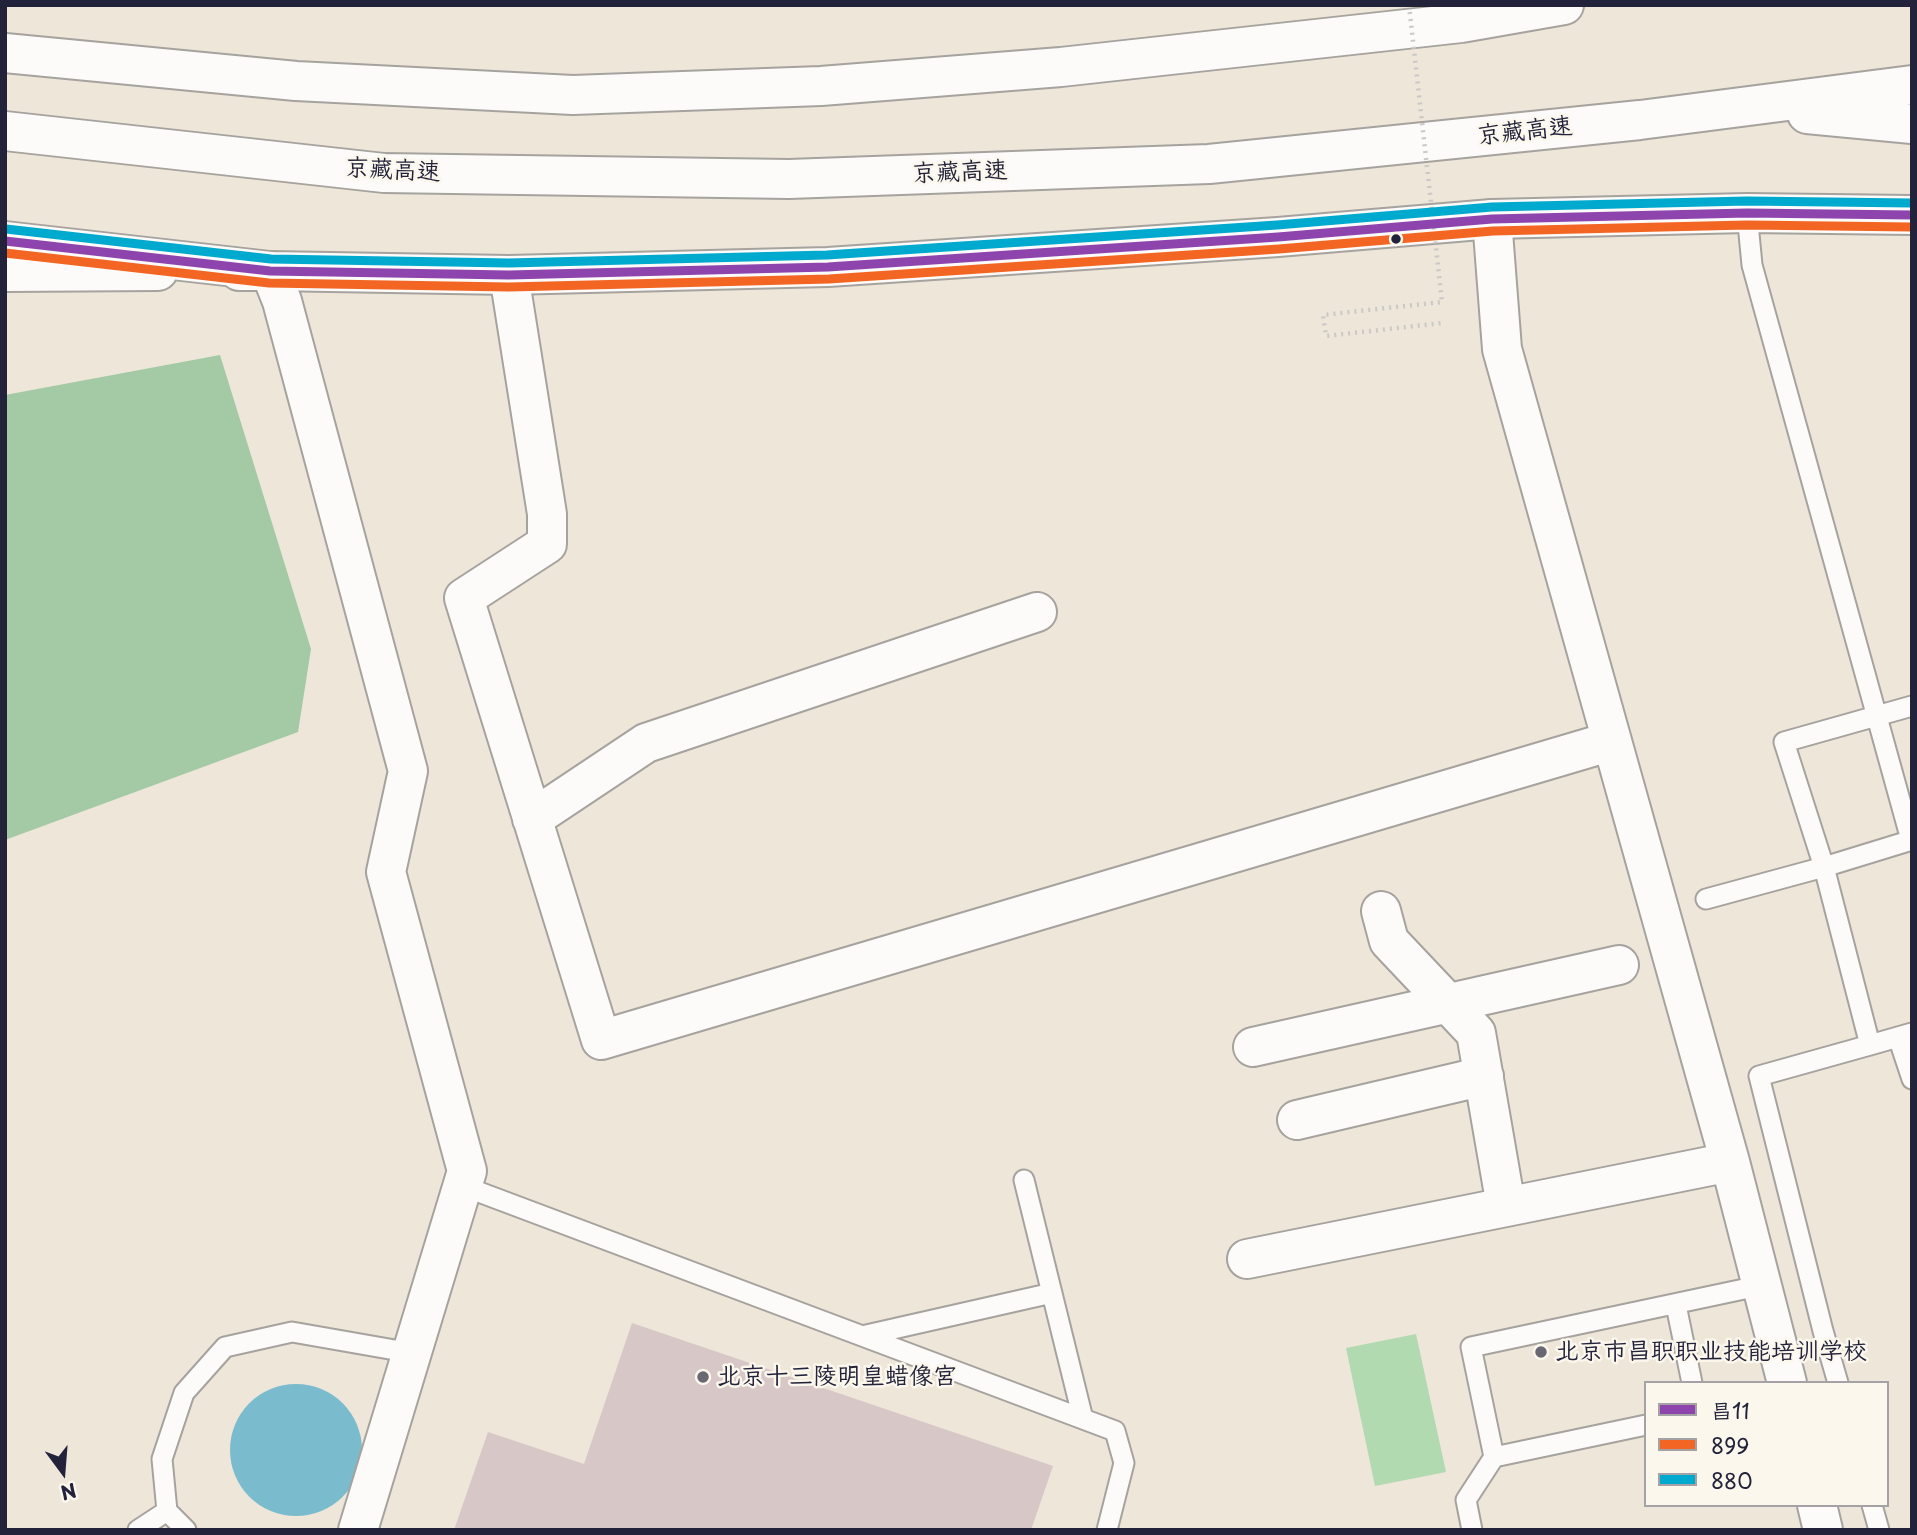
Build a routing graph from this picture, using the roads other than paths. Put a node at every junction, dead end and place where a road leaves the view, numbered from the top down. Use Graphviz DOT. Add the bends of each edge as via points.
graph roads {
  1 [pos="1564,5"];
  2 [pos="5,53"];
  3 [pos="1912,85"];
  4 [pos="1739,108"];
  5 [pos="1912,124"];
  6 [pos="5,131"];
  7 [pos="1747,213"];
  8 [pos="1912,215"];
  9 [pos="1492,219"];
  10 [pos="5,242"];
  11 [pos="270,271"];
  12 [pos="5,272"];
  13 [pos="509,275"];
  14 [pos="1037,612"];
  15 [pos="1912,706"];
  16 [pos="1877,716"];
  17 [pos="1612,741"];
  18 [pos="532,819"];
  19 [pos="1912,840"];
  20 [pos="1824,867"];
  21 [pos="1706,899"];
  22 [pos="1381,911"];
  23 [pos="1619,965"];
  24 [pos="1448,1003"];
  25 [pos="1905,1035"];
  26 [pos="1870,1045"];
  27 [pos="1253,1047"];
  28 [pos="1484,1076"];
  29 [pos="1912,1079"];
  30 [pos="1297,1120"];
  31 [pos="1730,1162"];
  32 [pos="1024,1180"];
  33 [pos="463,1186"];
  34 [pos="1506,1206"];
  35 [pos="1247,1259"];
  36 [pos="1763,1285"];
  37 [pos="1052,1293"];
  38 [pos="1676,1305"];
  39 [pos="862,1336"];
  40 [pos="412,1353"];
  41 [pos="1692,1381"];
  42 [pos="1787,1381"];
  43 [pos="1837,1381"];
  44 [pos="1083,1419"];
  45 [pos="1644,1425"];
  46 [pos="1494,1458"];
  47 [pos="1818,1507"];
  48 [pos="1873,1507"];
  49 [pos="167,1511"];
  50 [pos="138,1530"];
  51 [pos="186,1530"];
  52 [pos="358,1530"];
  53 [pos="1107,1530"];
  54 [pos="1472,1530"];
  55 [pos="1824,1530"];
  56 [pos="1879,1530"];
  1 -- 2 [label="main road" via="1461,23 1062,67 821,86 573,96 296,81"];
  3 -- 4 [label="main road, 京藏高速"];
  4 -- 5 [label="main road"];
  4 -- 6 [label="main road, 京藏高速" via="1209,164 789,179 384,173"];
  7 -- 8 [label="main road"];
  7 -- 9 [label="main road"];
  7 -- 16 [label="lane" via="1752,265"];
  9 -- 13 [label="main road" via="828,267"];
  9 -- 17 [label="main road" via="1502,349"];
  10 -- 11 [label="main road"];
  11 -- 12 [label="main road"];
  11 -- 13 [label="main road"];
  11 -- 33 [label="main road" via="408,771 386,872 467,1171"];
  13 -- 18 [label="main road" via="547,514 547,544 464,598"];
  14 -- 18 [label="main road" via="646,743"];
  15 -- 16 [label="lane"];
  16 -- 19 [label="lane"];
  16 -- 20 [label="lane" via="1784,742"];
  17 -- 18 [label="main road" via="601,1041"];
  17 -- 31 [label="main road"];
  19 -- 20 [label="lane"];
  20 -- 21 [label="lane"];
  20 -- 26 [label="lane"];
  22 -- 24 [label="main road" via="1390,942"];
  23 -- 24 [label="main road"];
  24 -- 27 [label="main road"];
  24 -- 28 [label="main road" via="1476,1033"];
  25 -- 26 [label="lane"];
  25 -- 29 [label="lane"];
  26 -- 43 [label="lane" via="1759,1076"];
  28 -- 30 [label="main road"];
  28 -- 34 [label="main road"];
  31 -- 34 [label="main road"];
  31 -- 36 [label="main road"];
  32 -- 37 [label="lane"];
  33 -- 39 [label="lane"];
  33 -- 40 [label="main road"];
  34 -- 35 [label="main road"];
  36 -- 38 [label="lane"];
  36 -- 42 [label="main road"];
  37 -- 39 [label="lane"];
  37 -- 44 [label="lane"];
  38 -- 41 [label="lane"];
  38 -- 46 [label="lane" via="1471,1347"];
  39 -- 44 [label="lane"];
  40 -- 49 [label="lane" via="292,1332 225,1347 184,1393 162,1459"];
  40 -- 52 [label="main road"];
  44 -- 53 [label="lane" via="1115,1431 1124,1463"];
  45 -- 46 [label="lane"];
  46 -- 54 [label="lane" via="1466,1500"];
  47 -- 55 [label="main road"];
  48 -- 56 [label="lane"];
  49 -- 50 [label="lane"];
  49 -- 51 [label="lane"];
}
